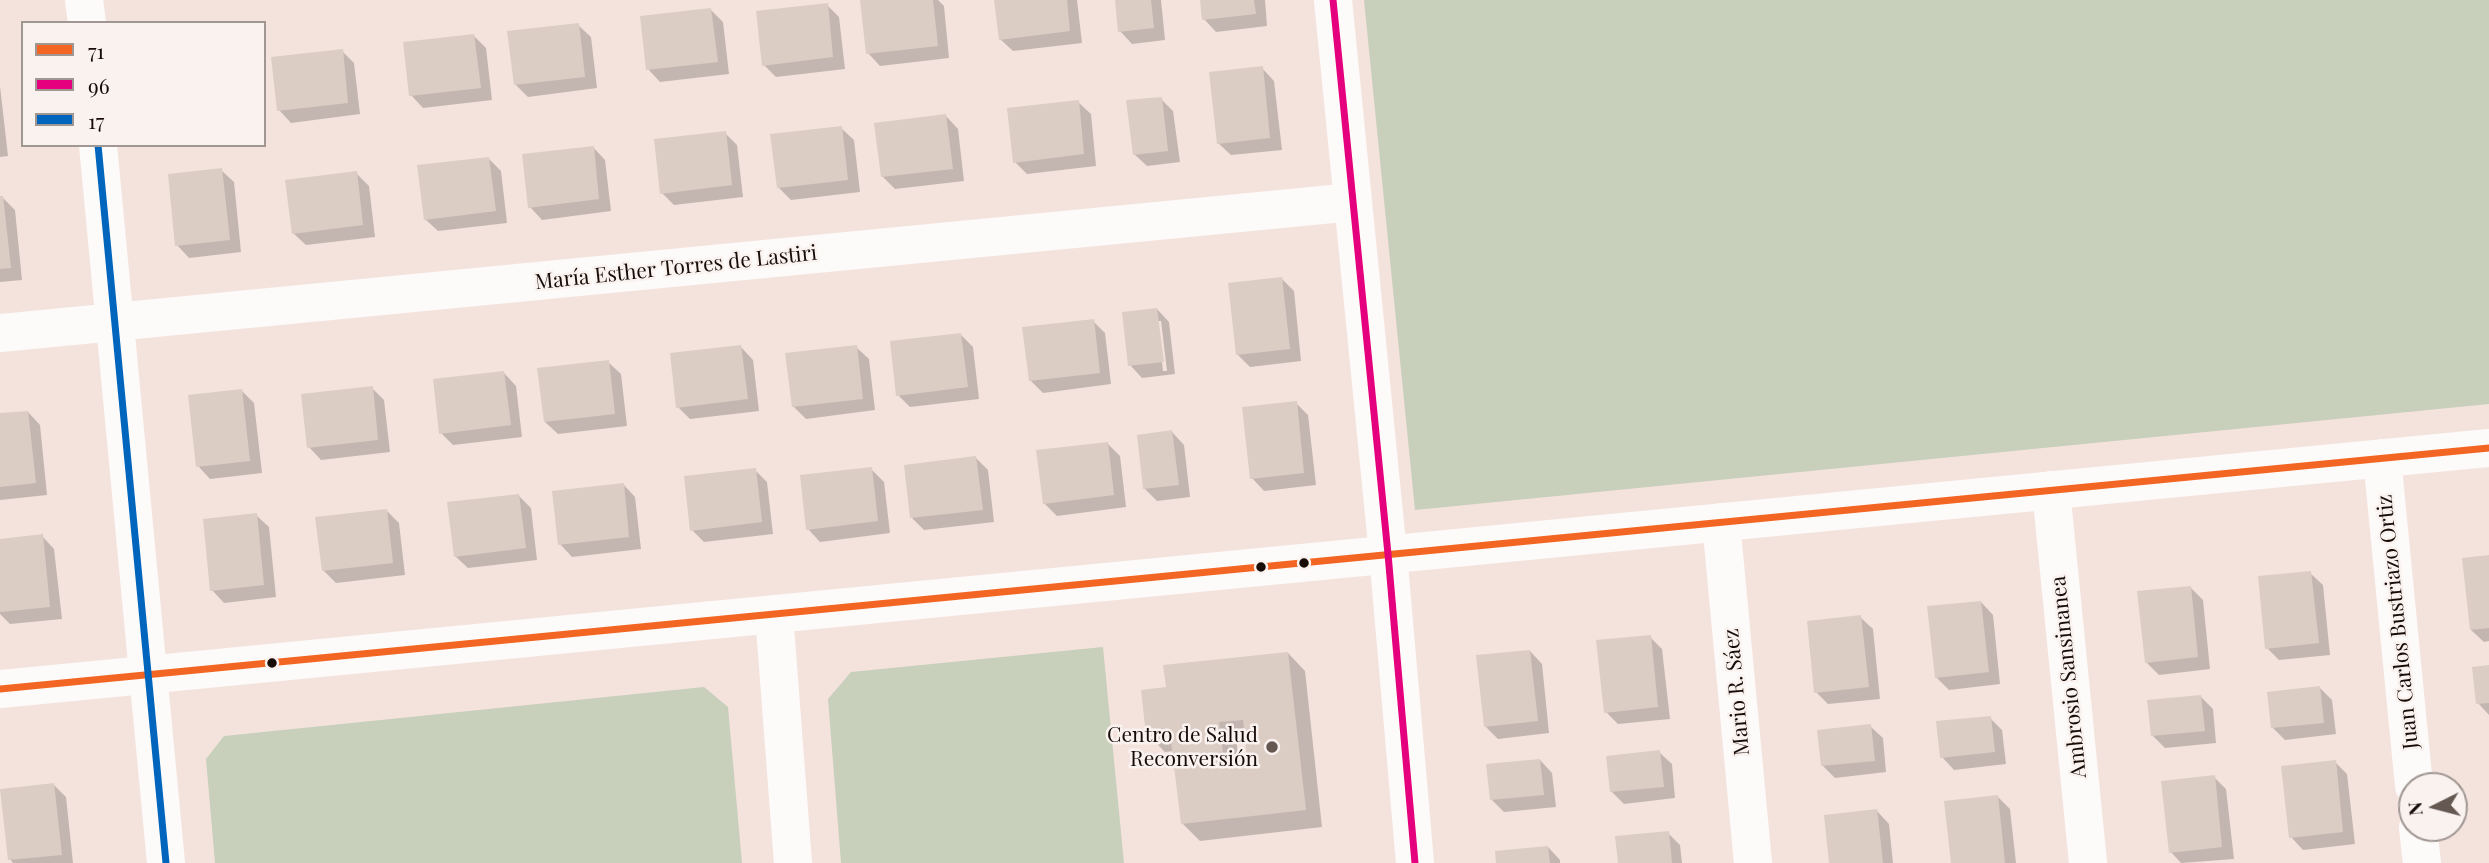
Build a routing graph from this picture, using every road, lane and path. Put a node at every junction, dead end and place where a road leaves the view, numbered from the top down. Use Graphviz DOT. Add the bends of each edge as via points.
graph roads {
  1 [pos="84,0"];
  2 [pos="1333,0"];
  3 [pos="86,21"];
  4 [pos="98,147"];
  5 [pos="1353,202"];
  6 [pos="115,322"];
  7 [pos="0,334"];
  8 [pos="2489,448"];
  9 [pos="2382,458"];
  10 [pos="2051,490"];
  11 [pos="1721,522"];
  12 [pos="1388,554"];
  13 [pos="774,614"];
  14 [pos="149,674"];
  15 [pos="0,689"];
  16 [pos="2413,772"];
  17 [pos="2419,842"];
  18 [pos="166,863"];
  19 [pos="793,863"];
  20 [pos="1415,863"];
  21 [pos="1753,863"];
  22 [pos="2088,863"];
  23 [pos="2421,863"];
  1 -- 3 [label="street"];
  2 -- 5 [label="street"];
  4 -- 6 [label="street"];
  5 -- 6 [label="street, María Esther Torres de Lastiri"];
  5 -- 12 [label="street"];
  6 -- 7 [label="street, María Esther Torres de Lastiri"];
  6 -- 14 [label="street"];
  8 -- 9 [label="street"];
  9 -- 10 [label="street"];
  9 -- 16 [label="street, Juan Carlos Bustriazo Ortiz"];
  10 -- 11 [label="street"];
  10 -- 22 [label="street, Ambrosio Sansinanea"];
  11 -- 12 [label="street"];
  11 -- 21 [label="street, Mario R. Sáez"];
  12 -- 13 [label="street"];
  12 -- 20 [label="street"];
  13 -- 14 [label="street"];
  13 -- 19 [label="street"];
  14 -- 15 [label="street"];
  14 -- 18 [label="street"];
  17 -- 23 [label="street"];
}
